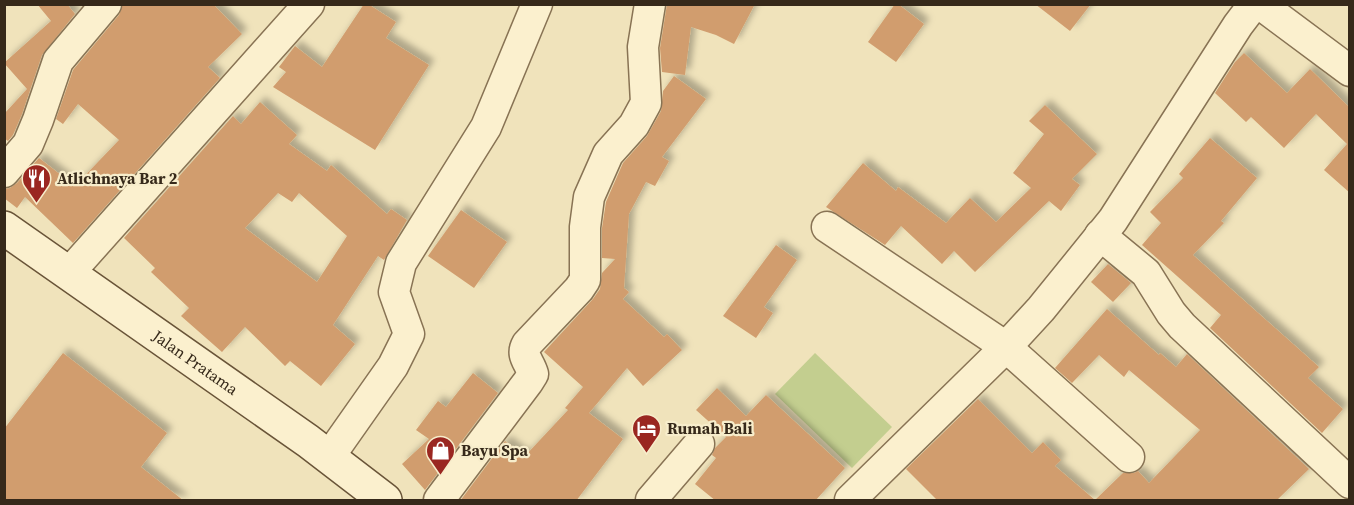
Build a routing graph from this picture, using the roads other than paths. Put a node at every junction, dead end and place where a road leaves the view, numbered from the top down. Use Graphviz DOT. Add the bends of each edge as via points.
graph roads {
  1 [pos="106,4"];
  2 [pos="309,4"];
  3 [pos="537,4"];
  4 [pos="650,4"];
  5 [pos="1254,4"];
  6 [pos="1260,4"];
  7 [pos="1350,71"];
  8 [pos="4,172"];
  9 [pos="827,227"];
  10 [pos="1100,235"];
  11 [pos="8,236"];
  12 [pos="69,273"];
  13 [pos="1006,347"];
  14 [pos="699,444"];
  15 [pos="328,457"];
  16 [pos="1129,457"];
  17 [pos="1350,483"];
  18 [pos="864,496"];
  19 [pos="385,501"];
  20 [pos="439,501"];
  21 [pos="651,501"];
  1 -- 8 [label="street" via="58,61 28,144"];
  2 -- 12 [label="street"];
  3 -- 15 [label="street" via="486,126 400,263 394,292 409,334 393,366"];
  4 -- 20 [label="street" via="643,47 646,104 634,125 608,154 589,197 585,280 527,344 525,359 532,374 528,382"];
  5 -- 10 [label="street"];
  6 -- 7 [label="street"];
  9 -- 13 [label="street"];
  10 -- 13 [label="street"];
  10 -- 17 [label="street" via="1146,273 1182,326"];
  11 -- 12 [label="street, Jalan Pratama"];
  12 -- 15 [label="street, Jalan Pratama"];
  13 -- 16 [label="street"];
  13 -- 18 [label="street"];
  14 -- 21 [label="street"];
  15 -- 19 [label="street, Jalan Pratama"];
}
